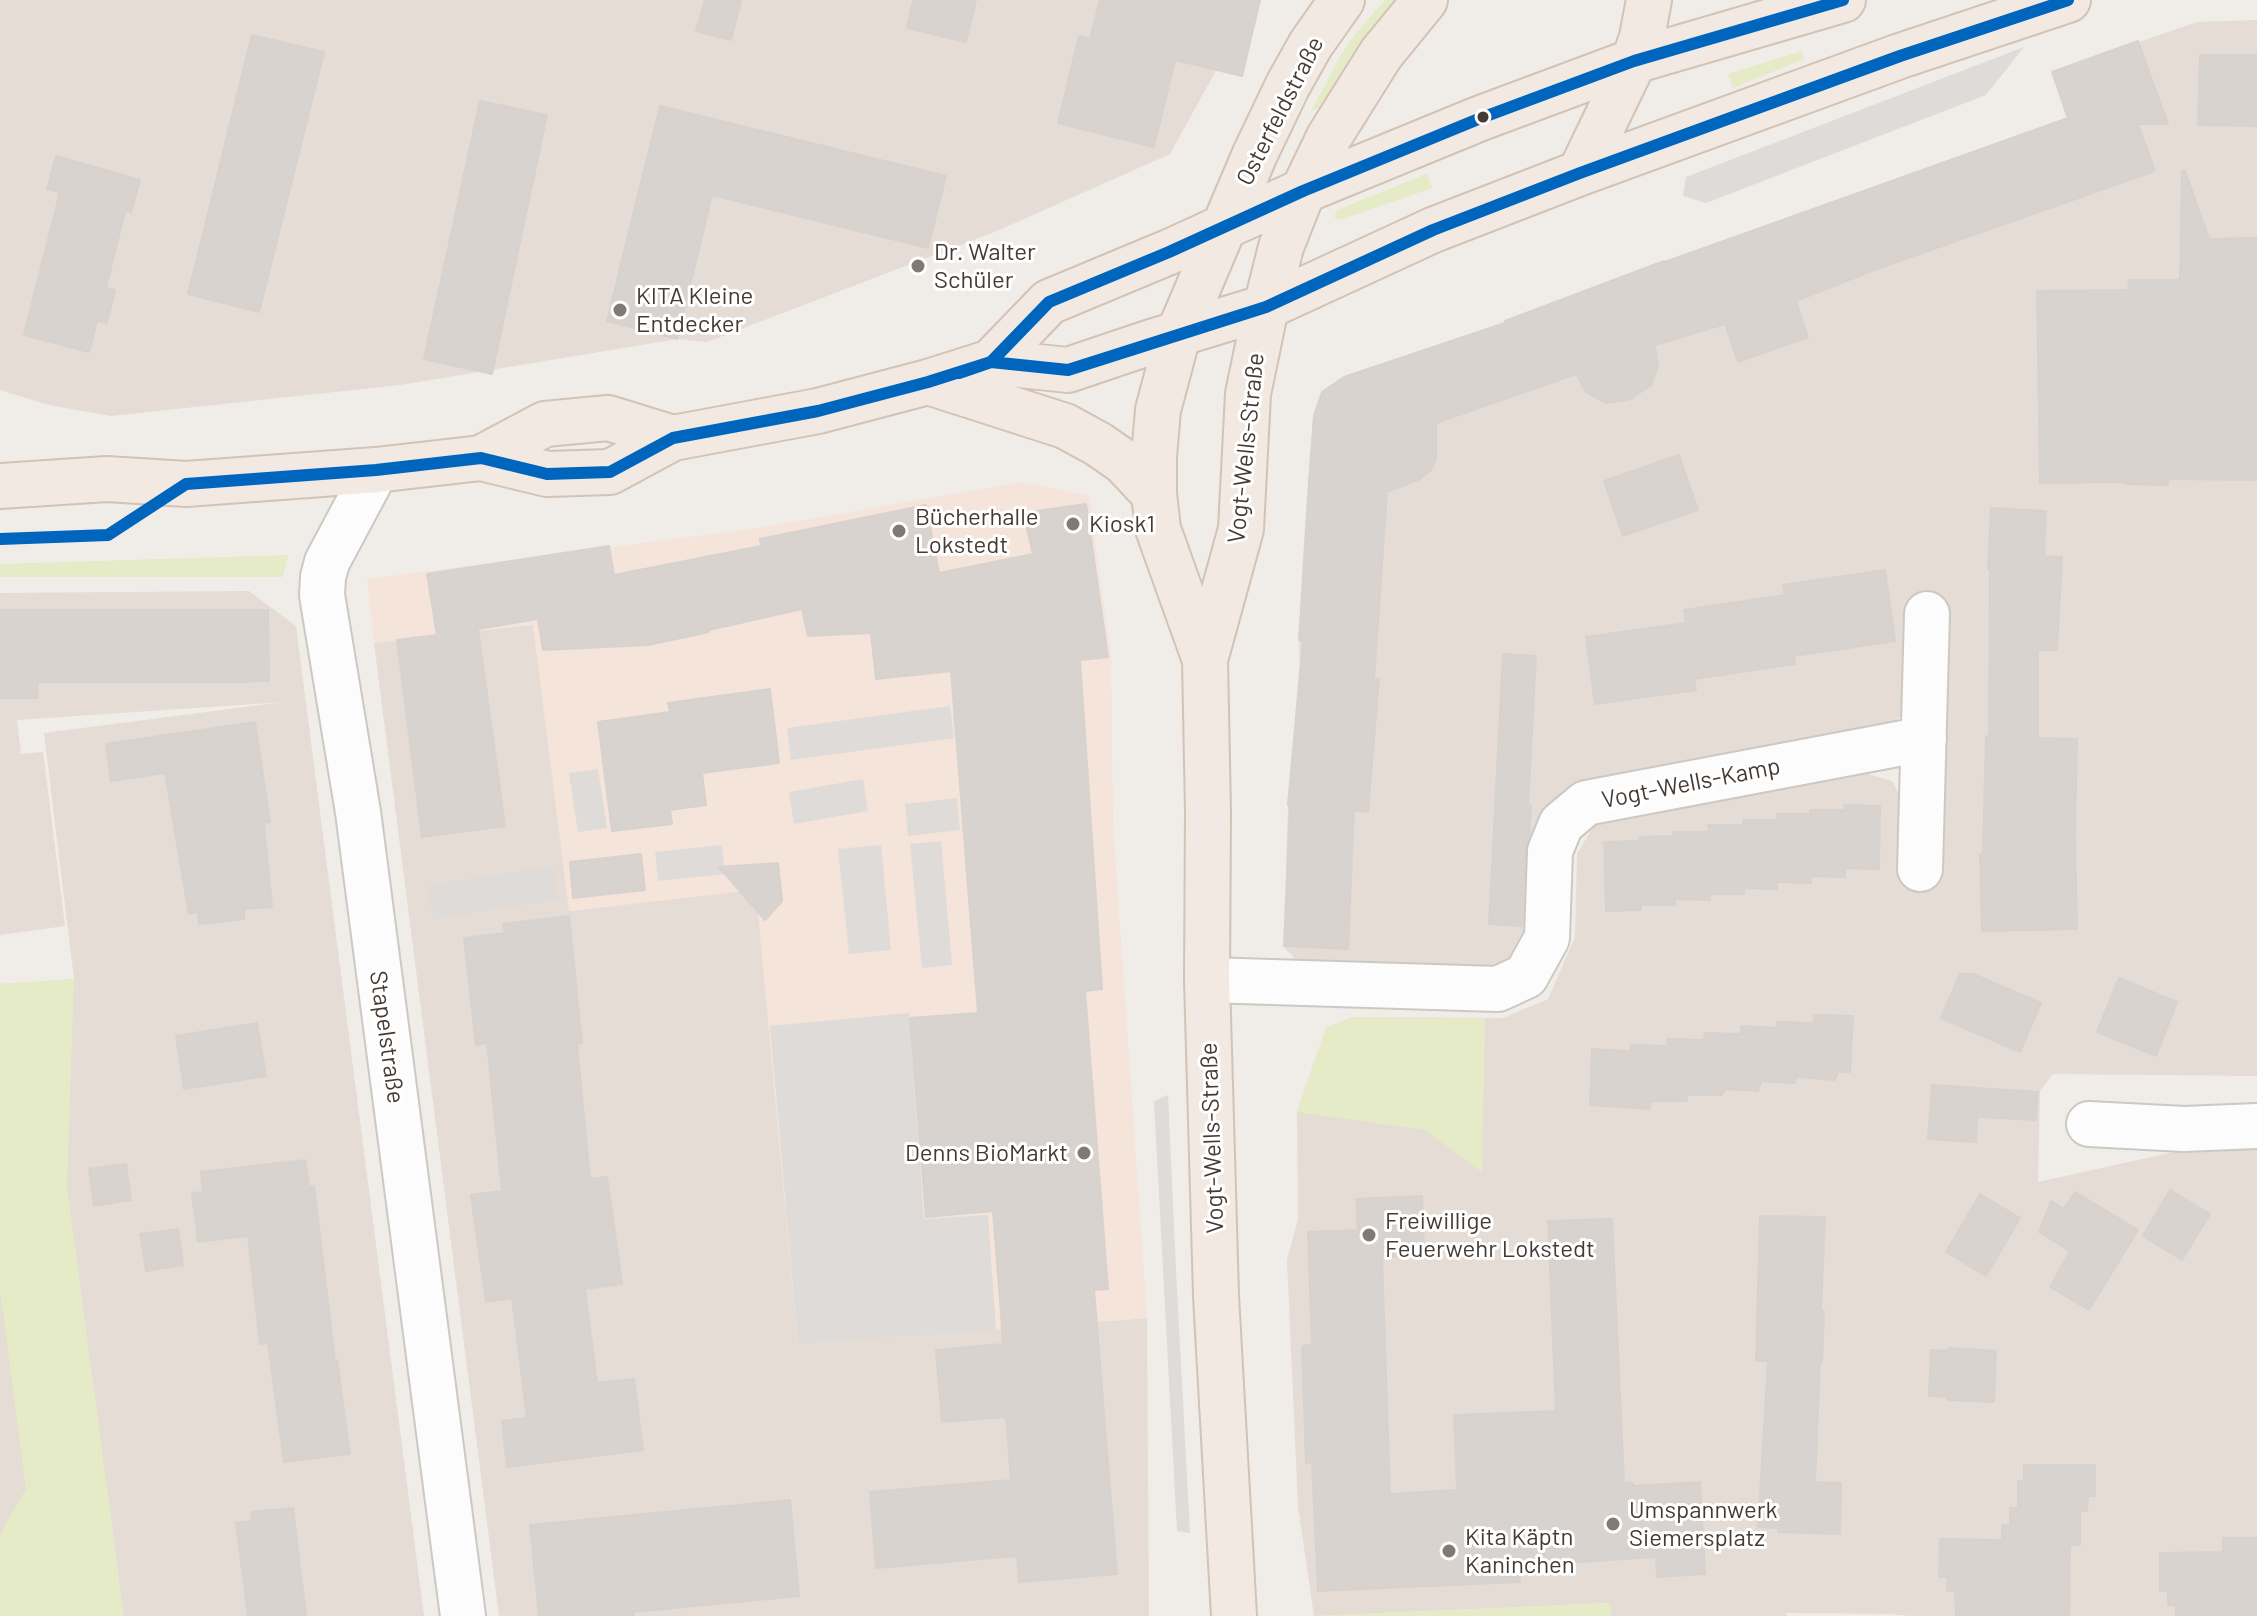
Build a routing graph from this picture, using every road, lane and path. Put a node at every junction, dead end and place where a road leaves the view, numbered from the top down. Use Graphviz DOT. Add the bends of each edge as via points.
graph roads {
  1 [pos="1342,0"];
  2 [pos="1425,0"];
  3 [pos="1649,0"];
  4 [pos="1843,0"];
  5 [pos="2068,0"];
  6 [pos="1634,61"];
  7 [pos="1580,173"];
  8 [pos="1303,191"];
  9 [pos="1224,226"];
  10 [pos="1186,262"];
  11 [pos="1251,312"];
  12 [pos="1178,335"];
  13 [pos="991,362"];
  14 [pos="928,382"];
  15 [pos="376,470"];
  16 [pos="0,486"];
  17 [pos="1154,494"];
  18 [pos="1927,614"];
  19 [pos="1205,660"];
  20 [pos="1924,739"];
  21 [pos="1920,869"];
  22 [pos="1207,980"];
  23 [pos="2089,1124"];
  24 [pos="2257,1126"];
  25 [pos="463,1616"];
  26 [pos="1234,1616"];
  1 -- 9 [label="main road, Osterfeldstraße" via="1288,85"];
  2 -- 8 [label="main road" via="1373,66"];
  3 -- 6 [label="main road"];
  4 -- 6 [label="main road"];
  5 -- 7 [label="main road"];
  6 -- 7 [label="main road"];
  6 -- 8 [label="main road"];
  7 -- 11 [label="main road" via="1433,230"];
  8 -- 9 [label="main road"];
  8 -- 11 [label="main road"];
  9 -- 10 [label="main road"];
  10 -- 11 [label="main road"];
  10 -- 12 [label="main road, Vogt-Wells-Straße"];
  10 -- 13 [label="main road" via="1049,302"];
  11 -- 12 [label="main road"];
  11 -- 19 [label="main road, Vogt-Wells-Straße" via="1241,529"];
  12 -- 13 [label="main road" via="1068,370"];
  12 -- 17 [label="main road, Vogt-Wells-Straße" via="1158,410"];
  13 -- 14 [label="main road"];
  14 -- 15 [label="main road" via="818,411 673,438 610,472 547,474 481,458"];
  14 -- 17 [label="main road" via="1065,426 1124,462"];
  15 -- 16 [label="main road" via="186,484 107,479"];
  15 -- 25 [label="street, Stapelstraße" via="327,562 322,595 358,812"];
  17 -- 19 [label="main road, Vogt-Wells-Straße" via="1158,529"];
  18 -- 20 [label="street"];
  19 -- 22 [label="main road, Vogt-Wells-Straße"];
  20 -- 21 [label="street"];
  20 -- 22 [label="street, Vogt-Wells-Kamp" via="1586,803 1561,824 1550,851 1547,938 1526,976 1498,989"];
  22 -- 26 [label="main road, Vogt-Wells-Straße" via="1216,1296"];
  23 -- 24 [label="street"];
}
